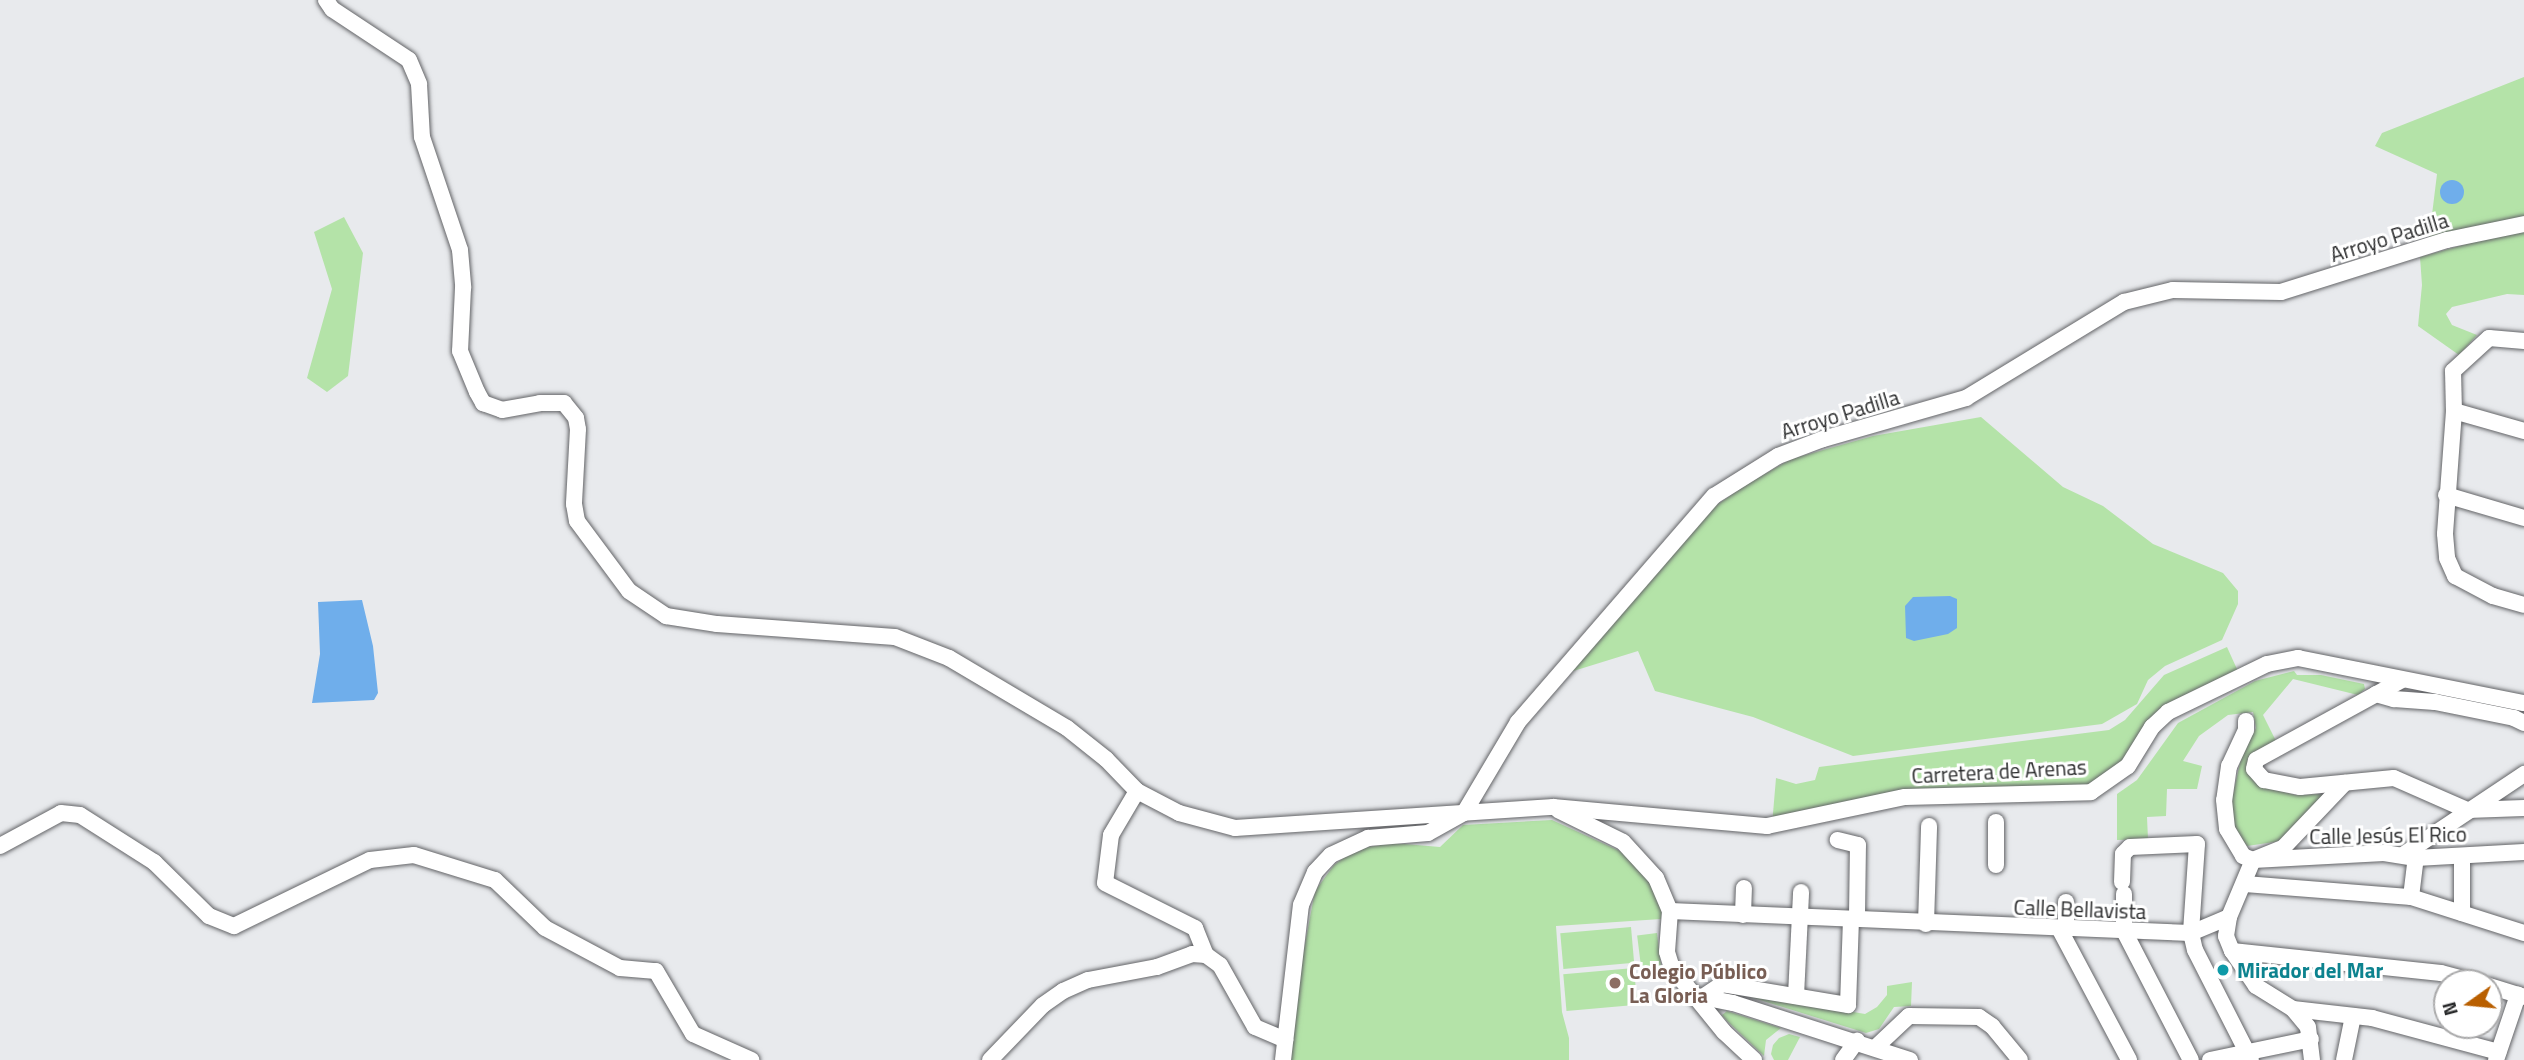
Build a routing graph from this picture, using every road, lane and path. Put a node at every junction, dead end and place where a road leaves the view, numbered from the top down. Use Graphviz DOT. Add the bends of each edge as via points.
graph roads {
  1 [pos="327,0"];
  2 [pos="2524,224"];
  3 [pos="2524,341"];
  4 [pos="2454,411"];
  5 [pos="2524,431"];
  6 [pos="2446,495"];
  7 [pos="2524,518"];
  8 [pos="2524,605"];
  9 [pos="2402,680"];
  10 [pos="2376,694"];
  11 [pos="2524,703"];
  12 [pos="2246,721"];
  13 [pos="2524,723"];
  14 [pos="2524,774"];
  15 [pos="2345,783"];
  16 [pos="1138,791"];
  17 [pos="1553,807"];
  18 [pos="2524,808"];
  19 [pos="2467,810"];
  20 [pos="1464,813"];
  21 [pos="1996,822"];
  22 [pos="1929,826"];
  23 [pos="1838,839"];
  24 [pos="0,846"];
  25 [pos="2524,852"];
  26 [pos="2462,856"];
  27 [pos="2409,857"];
  28 [pos="2253,860"];
  29 [pos="1996,864"];
  30 [pos="2245,884"];
  31 [pos="1744,888"];
  32 [pos="1801,892"];
  33 [pos="2411,897"];
  34 [pos="2066,902"];
  35 [pos="1670,911"];
  36 [pos="2462,913"];
  37 [pos="1743,915"];
  38 [pos="2229,917"];
  39 [pos="1799,918"];
  40 [pos="1851,921"];
  41 [pos="1926,924"];
  42 [pos="2060,930"];
  43 [pos="2124,931"];
  44 [pos="2191,933"];
  45 [pos="2524,933"];
  46 [pos="2232,951"];
  47 [pos="1206,955"];
  48 [pos="2433,972"];
  49 [pos="2503,990"];
  50 [pos="1697,996"];
  51 [pos="1796,996"];
  52 [pos="2521,996"];
  53 [pos="2293,1009"];
  54 [pos="2353,1016"];
  55 [pos="2311,1038"];
  56 [pos="1285,1040"];
  57 [pos="1857,1041"];
  58 [pos="1876,1047"];
  59 [pos="2497,1056"];
  60 [pos="2249,1057"];
  61 [pos="751,1060"];
  62 [pos="990,1060"];
  63 [pos="1283,1060"];
  64 [pos="1754,1060"];
  65 [pos="1843,1060"];
  66 [pos="1910,1060"];
  67 [pos="2020,1060"];
  68 [pos="2129,1060"];
  69 [pos="2191,1060"];
  70 [pos="2210,1060"];
  71 [pos="2312,1060"];
  72 [pos="2344,1060"];
  1 -- 16 [label="street, Carretera de Arenas" via="332,9 409,60 419,84 422,137 460,250 460,351 477,393 484,403 502,410 564,403 576,418 573,504 577,522 629,591 666,616 906,641 949,659 1067,728"];
  2 -- 20 [label="street, Arroyo Padilla" via="2447,240 2281,292 2173,290 2124,302 1966,398 1778,456 1714,496 1518,723"];
  3 -- 4 [label="street" via="2488,338 2465,358 2453,371"];
  4 -- 5 [label="street"];
  4 -- 6 [label="street"];
  6 -- 7 [label="street"];
  6 -- 8 [label="street" via="2447,558 2455,576 2493,596"];
  9 -- 10 [label="street"];
  9 -- 11 [label="street, Carretera de Arenas"];
  9 -- 17 [label="street, Carretera de Arenas" via="2298,658 2267,664 2168,712 2152,727 2128,766 2091,792 1905,797 1768,826"];
  10 -- 13 [label="street"];
  10 -- 15 [label="street" via="2256,760 2253,769 2264,780 2300,787"];
  12 -- 28 [label="street" via="2229,766 2224,800 2227,829 2243,856"];
  14 -- 19 [label="street"];
  15 -- 19 [label="street" via="2394,778"];
  15 -- 28 [label="street" via="2283,848"];
  16 -- 20 [label="street, Carretera de Arenas" via="1179,813 1235,828"];
  16 -- 47 [label="street" via="1111,835 1105,883 1195,928"];
  17 -- 20 [label="street, Carretera de Arenas"];
  17 -- 35 [label="street" via="1623,842 1656,878"];
  18 -- 19 [label="street"];
  19 -- 27 [label="street"];
  20 -- 56 [label="street, Arroyo Padilla" via="1428,833 1368,838 1332,855 1315,872 1301,905"];
  21 -- 29 [label="street"];
  22 -- 41 [label="street"];
  23 -- 40 [label="street" via="1858,845 1857,915"];
  24 -- 61 [label="street" via="61,813 80,815 154,862 209,916 234,926 370,860 414,855 495,880 545,928 620,968 656,971 693,1034"];
  25 -- 26 [label="street, Calle Jesús El Rico"];
  26 -- 27 [label="street, Calle Jesús El Rico"];
  26 -- 36 [label="street"];
  27 -- 28 [label="street, Calle Jesús El Rico" via="2385,853"];
  27 -- 33 [label="street"];
  28 -- 30 [label="street"];
  30 -- 33 [label="street"];
  30 -- 38 [label="street"];
  31 -- 37 [label="street"];
  32 -- 39 [label="street"];
  33 -- 36 [label="street"];
  34 -- 42 [label="street" via="2066,923"];
  35 -- 37 [label="street, Calle Bellavista"];
  35 -- 50 [label="street" via="1667,952 1672,968"];
  36 -- 45 [label="street"];
  37 -- 39 [label="street, Calle Bellavista"];
  38 -- 44 [label="street, Calle Bellavista"];
  38 -- 46 [label="street" via="2227,936"];
  39 -- 40 [label="street, Calle Bellavista"];
  39 -- 51 [label="street"];
  40 -- 41 [label="street, Calle Bellavista"];
  40 -- 51 [label="street" via="1848,1005"];
  41 -- 42 [label="street, Calle Bellavista"];
  42 -- 43 [label="street, Calle Bellavista"];
  42 -- 68 [label="street"];
  43 -- 44 [label="street, Calle Bellavista"];
  43 -- 44 [label="street" via="2123,854 2130,847 2197,844"];
  43 -- 69 [label="street"];
  44 -- 60 [label="street" via="2195,950"];
  46 -- 48 [label="street"];
  46 -- 53 [label="street" via="2256,986"];
  47 -- 56 [label="street" via="1220,965 1255,1027"];
  47 -- 62 [label="street" via="1192,954 1157,967 1088,980 1063,991 1043,1005"];
  49 -- 52 [label="street"];
  50 -- 51 [label="street" via="1722,984"];
  50 -- 57 [label="street"];
  50 -- 64 [label="street"];
  52 -- 59 [label="street"];
  53 -- 54 [label="street"];
  53 -- 55 [label="street"];
  54 -- 59 [label="street"];
  54 -- 72 [label="street"];
  55 -- 60 [label="street"];
  55 -- 71 [label="street"];
  56 -- 63 [label="street, Arroyo Padilla"];
  57 -- 58 [label="street"];
  57 -- 65 [label="street"];
  58 -- 66 [label="street"];
  58 -- 67 [label="street" via="1909,1016 1979,1017"];
  60 -- 70 [label="street"];
}
